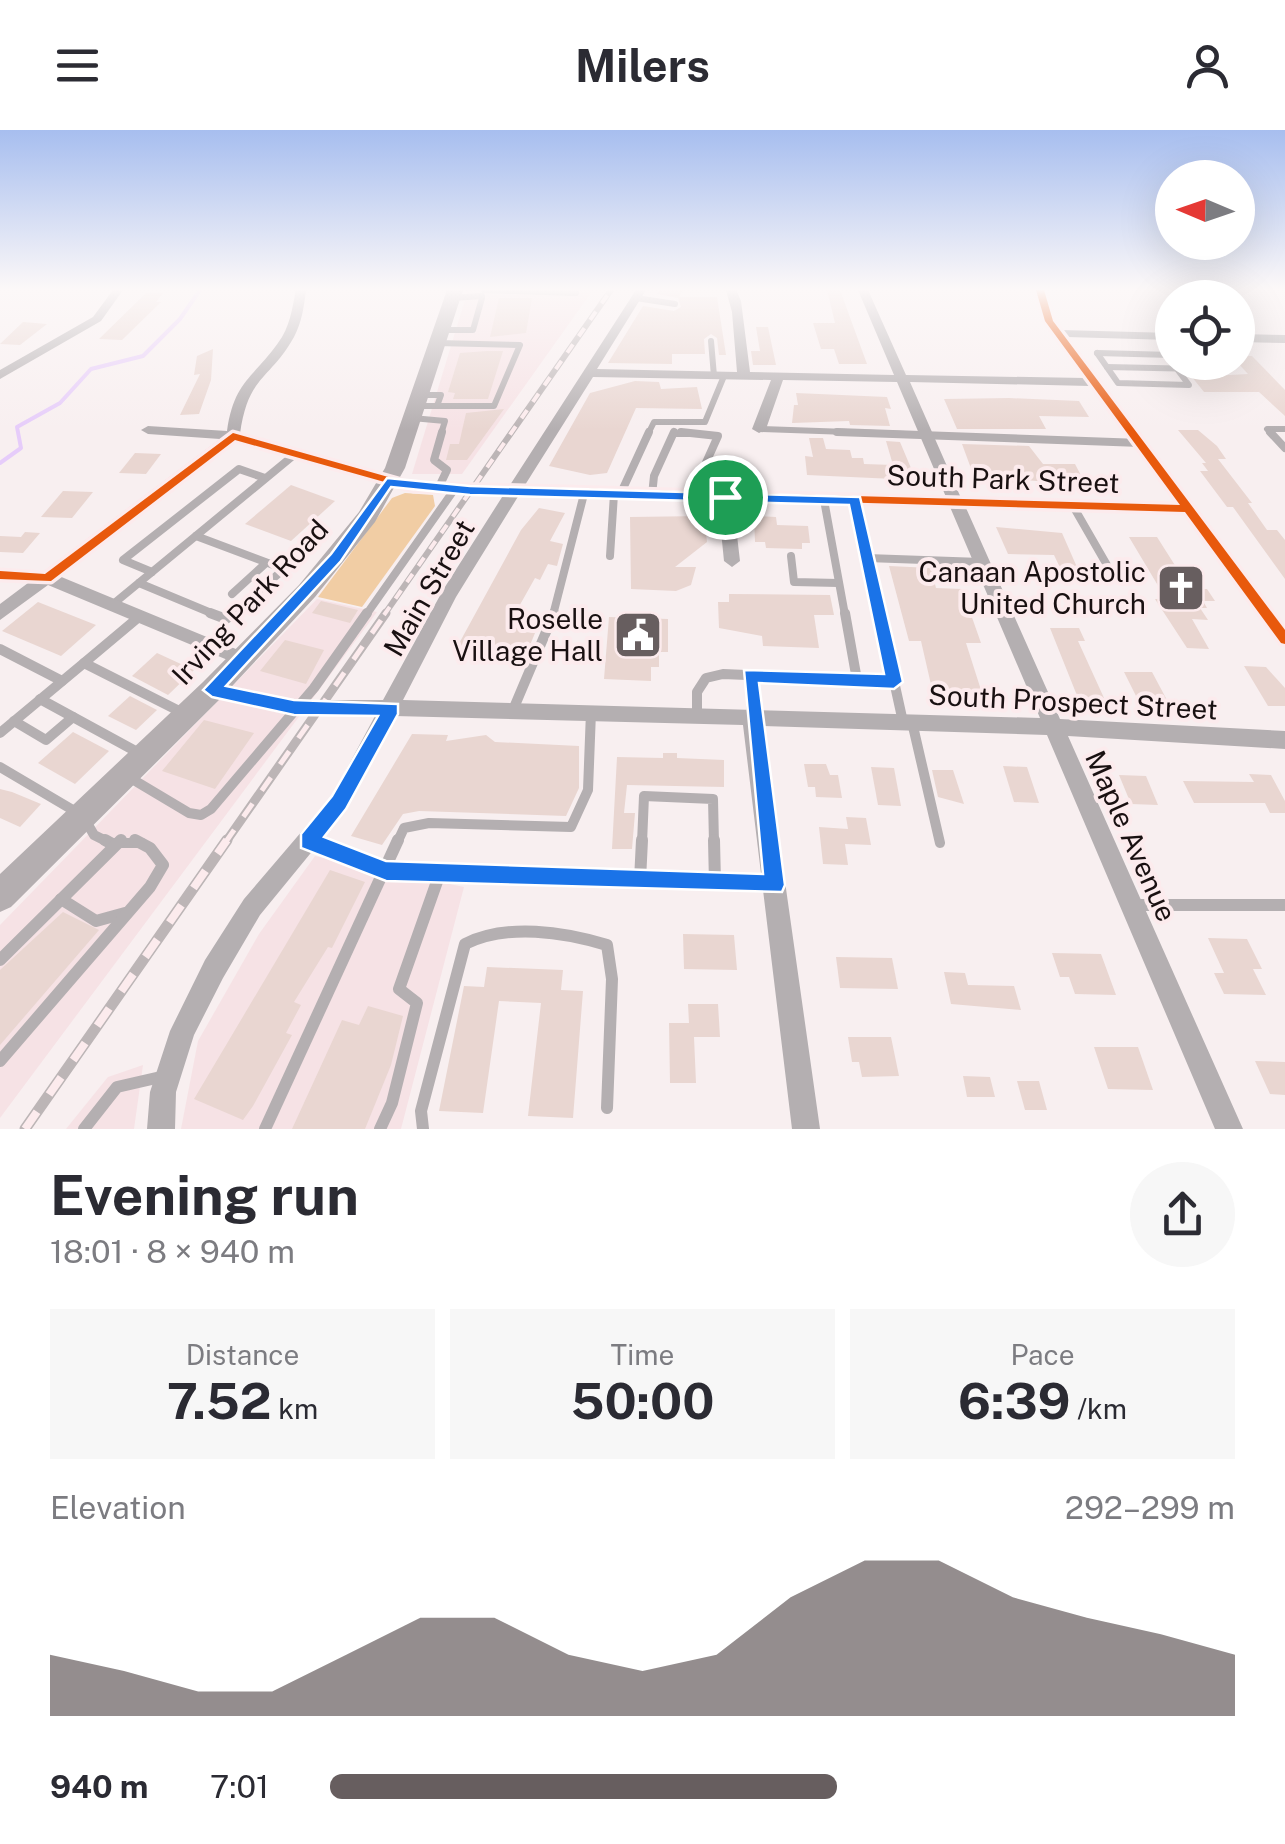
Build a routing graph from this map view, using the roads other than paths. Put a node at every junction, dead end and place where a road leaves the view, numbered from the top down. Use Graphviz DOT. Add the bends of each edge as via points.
graph roads {
  1 [pos="439,336"];
  2 [pos="66,337"];
  3 [pos="291,337"];
  4 [pos="445,337"];
  5 [pos="611,337"];
  6 [pos="742,337"];
  7 [pos="883,337"];
  8 [pos="1062,337"];
  9 [pos="1255,339"];
  10 [pos="1265,339"];
  11 [pos="1285,339"];
  12 [pos="711,340"];
  13 [pos="1097,353"];
  14 [pos="1155,355"];
  15 [pos="1285,357"];
  16 [pos="1082,364"];
  17 [pos="1106,366"];
  18 [pos="1155,368"];
  19 [pos="0,374"];
  20 [pos="587,374"];
  21 [pos="719,376"];
  22 [pos="744,376"];
  23 [pos="778,377"];
  24 [pos="900,379"];
  25 [pos="1186,380"];
  26 [pos="1096,382"];
  27 [pos="421,406"];
  28 [pos="759,429"];
  29 [pos="1285,429"];
  30 [pos="148,430"];
  31 [pos="234,436"];
  32 [pos="925,436"];
  33 [pos="1141,443"];
  34 [pos="1285,448"];
  35 [pos="294,454"];
  36 [pos="265,478"];
  37 [pos="387,483"];
  38 [pos="446,489"];
  39 [pos="514,492"];
  40 [pos="584,494"];
  41 [pos="617,495"];
  42 [pos="652,496"];
  43 [pos="692,496"];
  44 [pos="725,497"];
  45 [pos="824,500"];
  46 [pos="855,500"];
  47 [pos="954,503"];
  48 [pos="1073,506"];
  49 [pos="1190,510"];
  50 [pos="196,536"];
  51 [pos="610,556"];
  52 [pos="792,556"];
  53 [pos="868,558"];
  54 [pos="732,561"];
  55 [pos="980,562"];
  56 [pos="266,563"];
  57 [pos="284,570"];
  58 [pos="152,572"];
  59 [pos="1111,572"];
  60 [pos="0,575"];
  61 [pos="47,578"];
  62 [pos="139,582"];
  63 [pos="838,584"];
  64 [pos="232,594"];
  65 [pos="112,605"];
  66 [pos="0,613"];
  67 [pos="140,616"];
  68 [pos="1285,638"];
  69 [pos="0,649"];
  70 [pos="242,659"];
  71 [pos="84,663"];
  72 [pos="750,675"];
  73 [pos="857,680"];
  74 [pos="62,682"];
  75 [pos="894,682"];
  76 [pos="212,690"];
  77 [pos="40,699"];
  78 [pos="294,708"];
  79 [pos="392,709"];
  80 [pos="513,710"];
  81 [pos="592,712"];
  82 [pos="187,714"];
  83 [pos="696,716"];
  84 [pos="73,717"];
  85 [pos="752,717"];
  86 [pos="14,721"];
  87 [pos="908,722"];
  88 [pos="1052,726"];
  89 [pos="0,733"];
  90 [pos="1285,740"];
  91 [pos="144,756"];
  92 [pos="0,767"];
  93 [pos="125,775"];
  94 [pos="83,816"];
  95 [pos="308,841"];
  96 [pos="940,844"];
  97 [pos="114,845"];
  98 [pos="386,871"];
  99 [pos="440,873"];
  100 [pos="640,880"];
  101 [pos="715,883"];
  102 [pos="774,885"];
  103 [pos="0,896"];
  104 [pos="60,898"];
  105 [pos="1131,905"];
  106 [pos="1285,905"];
  107 [pos="132,909"];
  108 [pos="0,960"];
  109 [pos="0,1061"];
  110 [pos="168,1076"];
  111 [pos="608,1108"];
  112 [pos="84,1129"];
  113 [pos="161,1129"];
  114 [pos="265,1129"];
  115 [pos="380,1129"];
  116 [pos="423,1129"];
  117 [pos="806,1129"];
  118 [pos="1230,1129"];
  1 -- 27 [label="main road, Irving Park Road"];
  2 -- 19 [label="street"];
  3 -- 31 [label="street" via="246,388"];
  4 -- 27 [label="lane" via="520,345 494,406"];
  5 -- 20 [label="street, Main Street"];
  6 -- 22 [label="street"];
  7 -- 24 [label="street, Maple Avenue"];
  8 -- 16 [label="street"];
  9 -- 10 [label="street"];
  10 -- 11 [label="street"];
  10 -- 15 [label="street"];
  12 -- 21 [label="lane"];
  13 -- 14 [label="lane"];
  13 -- 17 [label="lane"];
  16 -- 17 [label="lane"];
  16 -- 26 [label="street"];
  17 -- 18 [label="lane"];
  17 -- 25 [label="lane" via="1118,382 1189,384"];
  20 -- 21 [label="street"];
  20 -- 39 [label="street, Main Street"];
  21 -- 22 [label="street"];
  21 -- 41 [label="lane" via="704,422 654,422"];
  22 -- 23 [label="street"];
  23 -- 24 [label="street"];
  23 -- 28 [label="street"];
  24 -- 26 [label="street"];
  24 -- 32 [label="street, Maple Avenue"];
  26 -- 33 [label="street"];
  27 -- 37 [label="main road, Irving Park Road"];
  27 -- 38 [label="lane" via="445,421 434,460 448,470"];
  28 -- 32 [label="lane"];
  29 -- 34 [label="lane" via="1266,429"];
  30 -- 31 [label="street, South Park Street"];
  31 -- 35 [label="street, South Park Street"];
  31 -- 61 [label="street"];
  32 -- 33 [label="lane"];
  32 -- 47 [label="street, Maple Avenue"];
  33 -- 49 [label="street"];
  35 -- 36 [label="lane"];
  35 -- 37 [label="street, South Park Street"];
  36 -- 50 [label="lane"];
  36 -- 58 [label="lane" via="239,469 123,560"];
  37 -- 38 [label="street, South Park Street"];
  37 -- 70 [label="main road, Irving Park Road" via="336,558"];
  38 -- 39 [label="street, South Park Street"];
  38 -- 78 [label="lane" via="314,688"];
  39 -- 40 [label="street, South Park Street"];
  39 -- 79 [label="street, Main Street" via="448,594"];
  40 -- 41 [label="street, South Park Street"];
  40 -- 80 [label="lane" via="552,619"];
  41 -- 42 [label="street, South Park Street"];
  41 -- 51 [label="lane"];
  42 -- 43 [label="street, South Park Street"];
  42 -- 43 [label="lane" via="674,430 718,436"];
  43 -- 44 [label="street, South Park Street"];
  44 -- 45 [label="street, South Park Street"];
  44 -- 54 [label="street"];
  45 -- 46 [label="street, South Park Street"];
  45 -- 63 [label="lane"];
  46 -- 47 [label="street, South Park Street"];
  46 -- 53 [label="lane"];
  47 -- 48 [label="street, South Park Street"];
  47 -- 55 [label="street, Maple Avenue"];
  48 -- 49 [label="street, South Park Street"];
  48 -- 59 [label="lane"];
  49 -- 68 [label="street"];
  50 -- 56 [label="lane"];
  50 -- 58 [label="lane"];
  52 -- 63 [label="lane" via="794,582"];
  53 -- 55 [label="lane"];
  53 -- 75 [label="lane"];
  55 -- 88 [label="street, Maple Avenue"];
  56 -- 57 [label="lane"];
  56 -- 64 [label="lane"];
  57 -- 62 [label="lane" via="226,619"];
  58 -- 62 [label="lane"];
  60 -- 61 [label="street"];
  61 -- 65 [label="street"];
  61 -- 66 [label="street"];
  62 -- 65 [label="lane"];
  63 -- 73 [label="lane"];
  65 -- 67 [label="street"];
  67 -- 70 [label="street"];
  67 -- 71 [label="lane"];
  69 -- 74 [label="lane"];
  70 -- 76 [label="main road, Irving Park Road"];
  71 -- 74 [label="lane"];
  71 -- 82 [label="lane"];
  72 -- 73 [label="lane"];
  72 -- 83 [label="lane" via="706,678 697,692"];
  72 -- 85 [label="lane"];
  73 -- 75 [label="lane"];
  74 -- 77 [label="lane"];
  75 -- 87 [label="lane"];
  76 -- 78 [label="street, South Prospect Street"];
  76 -- 82 [label="main road, Irving Park Road"];
  77 -- 84 [label="lane"];
  77 -- 86 [label="lane"];
  78 -- 79 [label="street, South Prospect Street"];
  78 -- 93 [label="lane" via="201,815"];
  79 -- 80 [label="street, South Prospect Street"];
  79 -- 95 [label="street, Main Street" via="339,802"];
  80 -- 81 [label="street, South Prospect Street"];
  81 -- 83 [label="street, South Prospect Street"];
  81 -- 98 [label="lane" via="585,801 571,828 404,828"];
  82 -- 91 [label="main road, Irving Park Road"];
  83 -- 85 [label="street, South Prospect Street"];
  84 -- 86 [label="lane" via="46,740"];
  84 -- 91 [label="lane"];
  85 -- 87 [label="street, South Prospect Street"];
  85 -- 102 [label="street"];
  86 -- 89 [label="lane"];
  87 -- 88 [label="street, South Prospect Street"];
  87 -- 96 [label="lane"];
  88 -- 90 [label="street, South Prospect Street"];
  88 -- 105 [label="street, Maple Avenue"];
  91 -- 93 [label="main road, Irving Park Road"];
  92 -- 94 [label="lane"];
  93 -- 94 [label="main road, Irving Park Road"];
  94 -- 97 [label="lane" via="94,835"];
  94 -- 103 [label="main road, Irving Park Road"];
  95 -- 98 [label="lane"];
  95 -- 110 [label="street, Main Street" via="252,907 214,969"];
  97 -- 104 [label="lane"];
  97 -- 107 [label="lane" via="129,838 142,842 163,865"];
  98 -- 99 [label="lane"];
  98 -- 114 [label="lane"];
  99 -- 100 [label="lane"];
  99 -- 115 [label="lane" via="399,989 417,1003"];
  100 -- 101 [label="lane"];
  100 -- 101 [label="lane" via="644,796 695,798 712,799"];
  101 -- 102 [label="lane"];
  102 -- 117 [label="street"];
  104 -- 107 [label="lane" via="96,921"];
  104 -- 108 [label="lane"];
  105 -- 106 [label="lane"];
  105 -- 118 [label="street, Maple Avenue"];
  107 -- 109 [label="lane"];
  110 -- 112 [label="lane" via="117,1087"];
  110 -- 113 [label="street, Main Street"];
  111 -- 116 [label="lane" via="607,946 591,939 488,932 465,944 450,986 421,1111"];
}
